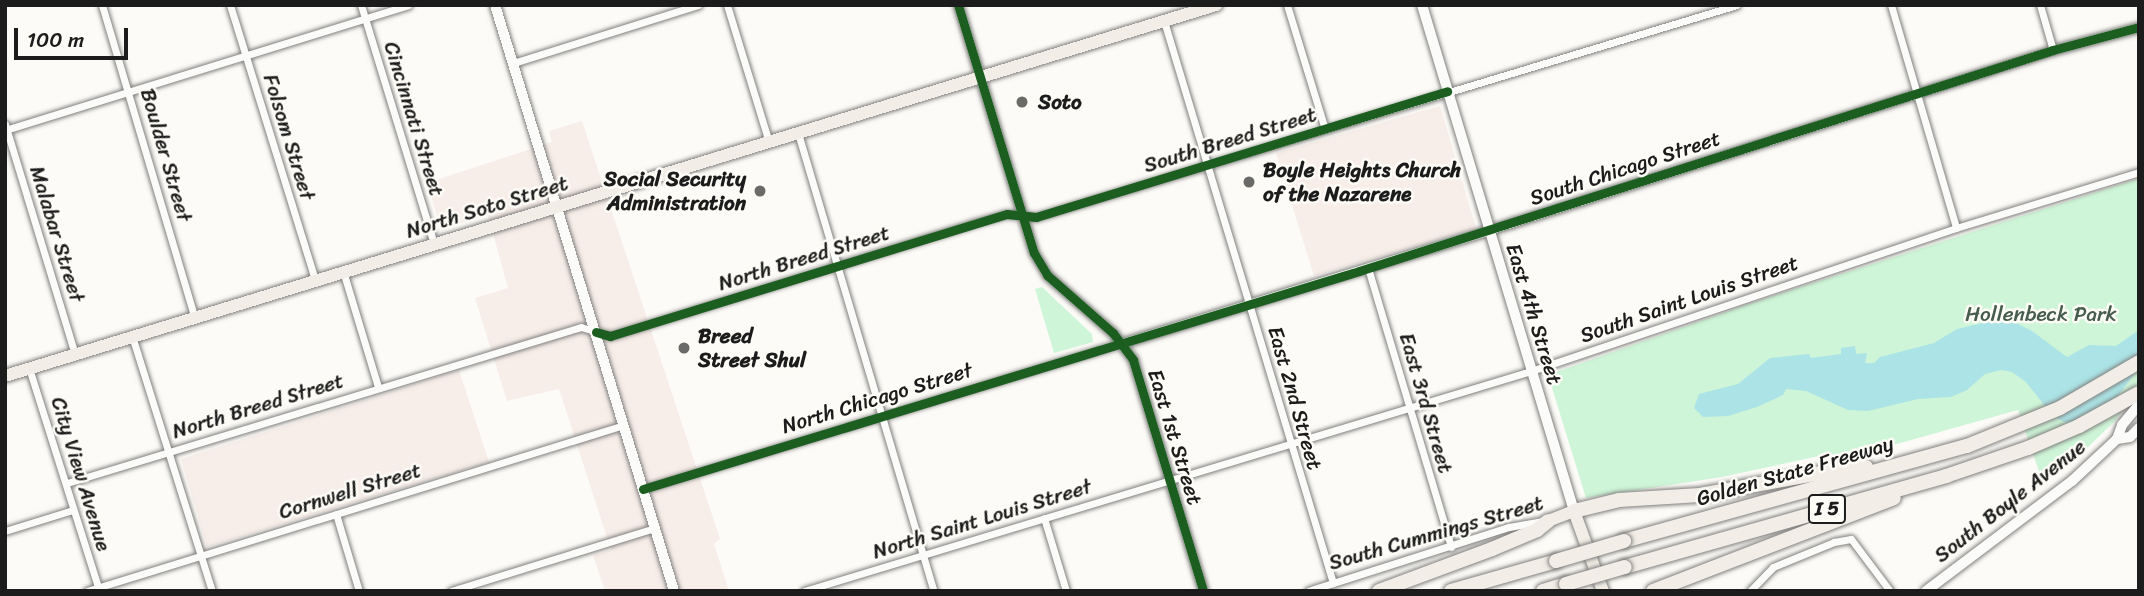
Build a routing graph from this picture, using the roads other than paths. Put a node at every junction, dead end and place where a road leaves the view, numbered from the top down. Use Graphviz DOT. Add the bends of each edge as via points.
graph roads {
  1 [pos="102,5"];
  2 [pos="230,5"];
  3 [pos="361,5"];
  4 [pos="408,5"];
  5 [pos="495,5"];
  6 [pos="698,5"];
  7 [pos="727,5"];
  8 [pos="958,5"];
  9 [pos="1216,5"];
  10 [pos="1287,5"];
  11 [pos="1422,5"];
  12 [pos="1737,5"];
  13 [pos="1891,5"];
  14 [pos="2040,5"];
  15 [pos="1192,9"];
  16 [pos="365,19"];
  17 [pos="1164,21"];
  18 [pos="2139,27"];
  19 [pos="2053,50"];
  20 [pos="246,57"];
  21 [pos="513,63"];
  22 [pos="980,79"];
  23 [pos="1447,91"];
  24 [pos="130,93"];
  25 [pos="1916,94"];
  26 [pos="6,128"];
  27 [pos="1325,129"];
  28 [pos="798,133"];
  29 [pos="769,142"];
  30 [pos="1208,166"];
  31 [pos="2139,172"];
  32 [pos="558,206"];
  33 [pos="1023,215"];
  34 [pos="1956,228"];
  35 [pos="1489,230"];
  36 [pos="434,244"];
  37 [pos="836,265"];
  38 [pos="1368,268"];
  39 [pos="343,271"];
  40 [pos="315,279"];
  41 [pos="1249,303"];
  42 [pos="194,316"];
  43 [pos="596,332"];
  44 [pos="132,336"];
  45 [pos="1122,343"];
  46 [pos="75,354"];
  47 [pos="2139,362"];
  48 [pos="29,368"];
  49 [pos="1531,371"];
  50 [pos="5,376"];
  51 [pos="378,387"];
  52 [pos="2139,393"];
  53 [pos="2139,405"];
  54 [pos="1410,408"];
  55 [pos="881,415"];
  56 [pos="624,425"];
  57 [pos="2139,428"];
  58 [pos="2117,439"];
  59 [pos="1290,444"];
  60 [pos="168,452"];
  61 [pos="1885,467"];
  62 [pos="1946,476"];
  63 [pos="1170,481"];
  64 [pos="67,483"];
  65 [pos="643,489"];
  66 [pos="73,510"];
  67 [pos="1574,511"];
  68 [pos="336,514"];
  69 [pos="1044,518"];
  70 [pos="1548,521"];
  71 [pos="655,528"];
  72 [pos="5,531"];
  73 [pos="1451,547"];
  74 [pos="923,555"];
  75 [pos="201,556"];
  76 [pos="1333,583"];
  77 [pos="99,589"];
  78 [pos="87,591"];
  79 [pos="212,591"];
  80 [pos="359,591"];
  81 [pos="452,591"];
  82 [pos="674,591"];
  83 [pos="805,591"];
  84 [pos="934,591"];
  85 [pos="1066,591"];
  86 [pos="1203,591"];
  87 [pos="1308,591"];
  88 [pos="1380,591"];
  89 [pos="1451,591"];
  90 [pos="1544,591"];
  91 [pos="1603,591"];
  92 [pos="1653,591"];
  93 [pos="1750,591"];
  94 [pos="1890,591"];
  95 [pos="1926,591"];
  1 -- 24 [label="street, Boulder Street"];
  2 -- 20 [label="street, Folsom Street"];
  3 -- 16 [label="street, Cincinnati Street"];
  4 -- 16 [label="street"];
  5 -- 21 [label="main road"];
  6 -- 21 [label="street"];
  7 -- 29 [label="street"];
  8 -- 22 [label="street, East 1st Street"];
  9 -- 15 [label="main road, North Soto Street"];
  10 -- 27 [label="street"];
  11 -- 23 [label="main road, East 4th Street"];
  12 -- 23 [label="street, South Breed Street"];
  13 -- 25 [label="street"];
  14 -- 19 [label="street"];
  15 -- 17 [label="main road, North Soto Street"];
  16 -- 20 [label="street"];
  16 -- 36 [label="street, Cincinnati Street"];
  17 -- 22 [label="main road, North Soto Street"];
  17 -- 30 [label="street, East 2nd Street"];
  18 -- 19 [label="street, South Chicago Street"];
  19 -- 25 [label="street, South Chicago Street"];
  20 -- 24 [label="street"];
  20 -- 40 [label="street, Folsom Street"];
  21 -- 32 [label="main road"];
  22 -- 28 [label="main road, North Soto Street"];
  22 -- 33 [label="street, East 1st Street"];
  23 -- 27 [label="street, South Breed Street"];
  23 -- 35 [label="main road, East 4th Street"];
  24 -- 26 [label="street"];
  24 -- 42 [label="street, Boulder Street"];
  25 -- 34 [label="street"];
  25 -- 35 [label="street, South Chicago Street"];
  26 -- 46 [label="street, Malabar Street"];
  27 -- 30 [label="street, South Breed Street"];
  28 -- 29 [label="main road, North Soto Street"];
  28 -- 37 [label="street"];
  29 -- 32 [label="main road, North Soto Street"];
  30 -- 33 [label="street, South Breed Street" via="1036,217"];
  30 -- 41 [label="street, East 2nd Street"];
  31 -- 34 [label="street, South Saint Louis Street"];
  32 -- 36 [label="main road, North Soto Street"];
  32 -- 43 [label="main road"];
  33 -- 37 [label="street, North Breed Street" via="1007,215"];
  33 -- 45 [label="street, East 1st Street" via="1034,253 1047,275"];
  34 -- 49 [label="street, South Saint Louis Street"];
  35 -- 38 [label="street, South Chicago Street"];
  35 -- 49 [label="main road, East 4th Street"];
  36 -- 39 [label="main road, North Soto Street"];
  37 -- 43 [label="street, North Breed Street" via="610,336"];
  37 -- 55 [label="street"];
  38 -- 41 [label="street, South Chicago Street"];
  38 -- 54 [label="street, East 3rd Street"];
  39 -- 40 [label="main road, North Soto Street"];
  39 -- 51 [label="street"];
  40 -- 42 [label="main road, North Soto Street"];
  41 -- 45 [label="street, South Chicago Street"];
  41 -- 59 [label="street, East 2nd Street"];
  42 -- 44 [label="main road, North Soto Street"];
  43 -- 51 [label="street, North Breed Street" via="581,327"];
  43 -- 56 [label="main road"];
  44 -- 46 [label="main road, North Soto Street"];
  44 -- 60 [label="street"];
  45 -- 55 [label="street, North Chicago Street"];
  45 -- 63 [label="street, East 1st Street" via="1140,378"];
  46 -- 48 [label="main road, North Soto Street"];
  47 -- 61 [label="highway, Golden State Freeway / I 5" via="2094,390 2021,425 1967,446"];
  48 -- 50 [label="main road, North Soto Street"];
  48 -- 64 [label="street, City View Avenue"];
  49 -- 54 [label="street, South Saint Louis Street"];
  49 -- 67 [label="main road, East 4th Street"];
  51 -- 60 [label="street, North Breed Street"];
  52 -- 62 [label="highway, I 5" via="2028,448"];
  53 -- 58 [label="main road, South Boyle Avenue"];
  54 -- 59 [label="street, South Saint Louis Street"];
  54 -- 73 [label="street, East 3rd Street"];
  55 -- 65 [label="street, North Chicago Street"];
  55 -- 74 [label="street"];
  56 -- 65 [label="main road"];
  56 -- 68 [label="street, Cornwell Street"];
  57 -- 58 [label="main road, South Boyle Avenue" via="2130,437"];
  58 -- 95 [label="main road, South Boyle Avenue" via="2072,481"];
  59 -- 63 [label="street, South Saint Louis Street"];
  59 -- 76 [label="street, East 2nd Street"];
  60 -- 64 [label="street, North Breed Street"];
  60 -- 75 [label="street"];
  61 -- 67 [label="highway" via="1852,467 1727,491 1619,500"];
  61 -- 89 [label="highway, Golden State Freeway / I 5, bridge"];
  62 -- 90 [label="highway, I 5, bridge"];
  62 -- 92 [label="highway"];
  63 -- 69 [label="street, North Saint Louis Street"];
  63 -- 86 [label="street, East 1st Street"];
  64 -- 66 [label="street, City View Avenue"];
  65 -- 71 [label="main road"];
  66 -- 72 [label="street"];
  66 -- 77 [label="street, City View Avenue"];
  67 -- 70 [label="main road, South Cummings Street"];
  67 -- 91 [label="main road, East 4th Street"];
  68 -- 75 [label="street, Cornwell Street"];
  68 -- 80 [label="street"];
  69 -- 74 [label="street, North Saint Louis Street"];
  69 -- 85 [label="street"];
  70 -- 73 [label="street, South Cummings Street" via="1510,527"];
  70 -- 88 [label="highway" via="1492,549"];
  71 -- 81 [label="street"];
  71 -- 82 [label="main road"];
  73 -- 76 [label="street, South Cummings Street"];
  74 -- 83 [label="street, North Saint Louis Street"];
  74 -- 84 [label="street"];
  75 -- 77 [label="street, Cornwell Street"];
  75 -- 79 [label="street"];
  76 -- 87 [label="street, South Cummings Street"];
  77 -- 78 [label="street, Cornwell Street"];
  93 -- 94 [label="street" via="1773,567 1851,539"];
}
